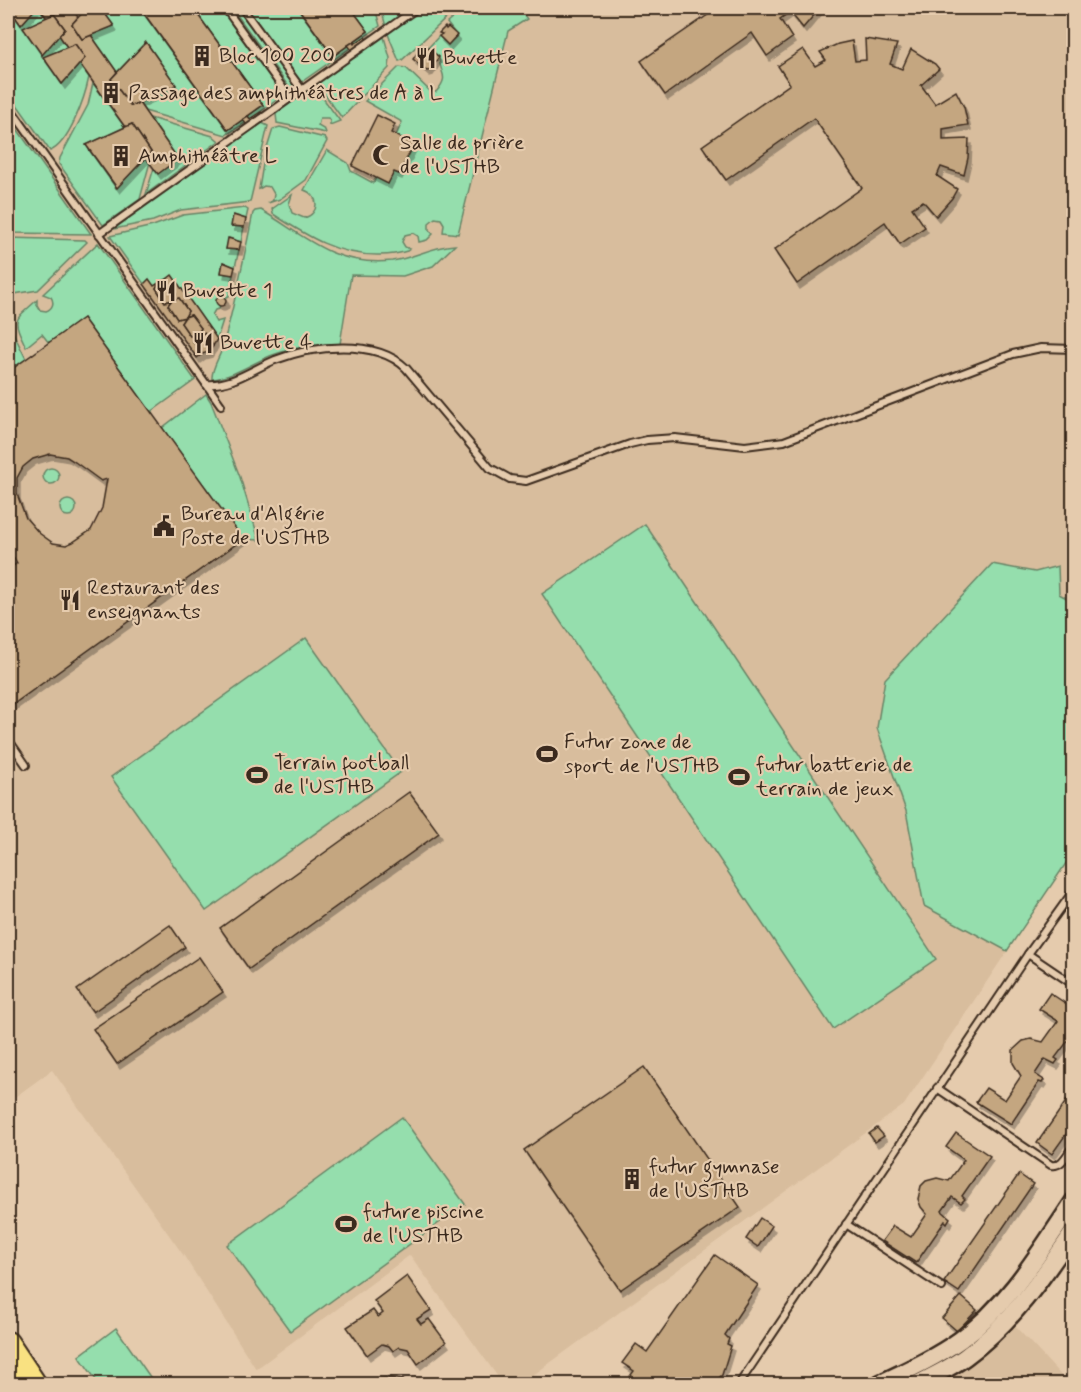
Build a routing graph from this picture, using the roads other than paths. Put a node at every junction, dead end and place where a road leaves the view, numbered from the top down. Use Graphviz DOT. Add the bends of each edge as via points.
graph roads {
  1 [pos="225,8"];
  2 [pos="243,8"];
  3 [pos="417,8"];
  4 [pos="302,90"];
  5 [pos="290,98"];
  6 [pos="8,105"];
  7 [pos="99,234"];
  8 [pos="1074,350"];
  9 [pos="206,384"];
  10 [pos="221,405"];
  11 [pos="8,739"];
  12 [pos="26,765"];
  13 [pos="1074,890"];
  14 [pos="1028,954"];
  15 [pos="1074,985"];
  16 [pos="938,1088"];
  17 [pos="1074,1145"];
  18 [pos="1074,1201"];
  19 [pos="846,1224"];
  20 [pos="1074,1231"];
  21 [pos="942,1287"];
  22 [pos="8,1342"];
  23 [pos="8,1375"];
  24 [pos="14,1384"];
  25 [pos="36,1384"];
  26 [pos="362,1384"];
  27 [pos="402,1384"];
  28 [pos="739,1384"];
  29 [pos="879,1384"];
  30 [pos="917,1384"];
  1 -- 5 [label="lane"];
  2 -- 4 [label="lane"];
  3 -- 4 [label="lane"];
  4 -- 5 [label="lane"];
  5 -- 7 [label="lane"];
  6 -- 7 [label="lane"];
  7 -- 9 [label="lane"];
  8 -- 9 [label="lane" via="1041,348 1013,354 784,441 745,446 689,438 647,440 526,481 510,479 490,468 406,368 382,353 340,347 312,350 273,361 225,384"];
  9 -- 10 [label="lane"];
  11 -- 12 [label="lane"];
  13 -- 14 [label="lane"];
  14 -- 15 [label="lane"];
  14 -- 16 [label="lane"];
  16 -- 17 [label="lane" via="1051,1165 1061,1163"];
  16 -- 19 [label="lane"];
  18 -- 29 [label="main road" via="1030,1266 979,1325 940,1353"];
  19 -- 21 [label="lane"];
  19 -- 28 [label="lane"];
  20 -- 30 [label="main road" via="1044,1274 988,1339 958,1362"];
  22 -- 25 [label="main road"];
  23 -- 24 [label="main road"];
  26 -- 27 [label="lane"];
}
